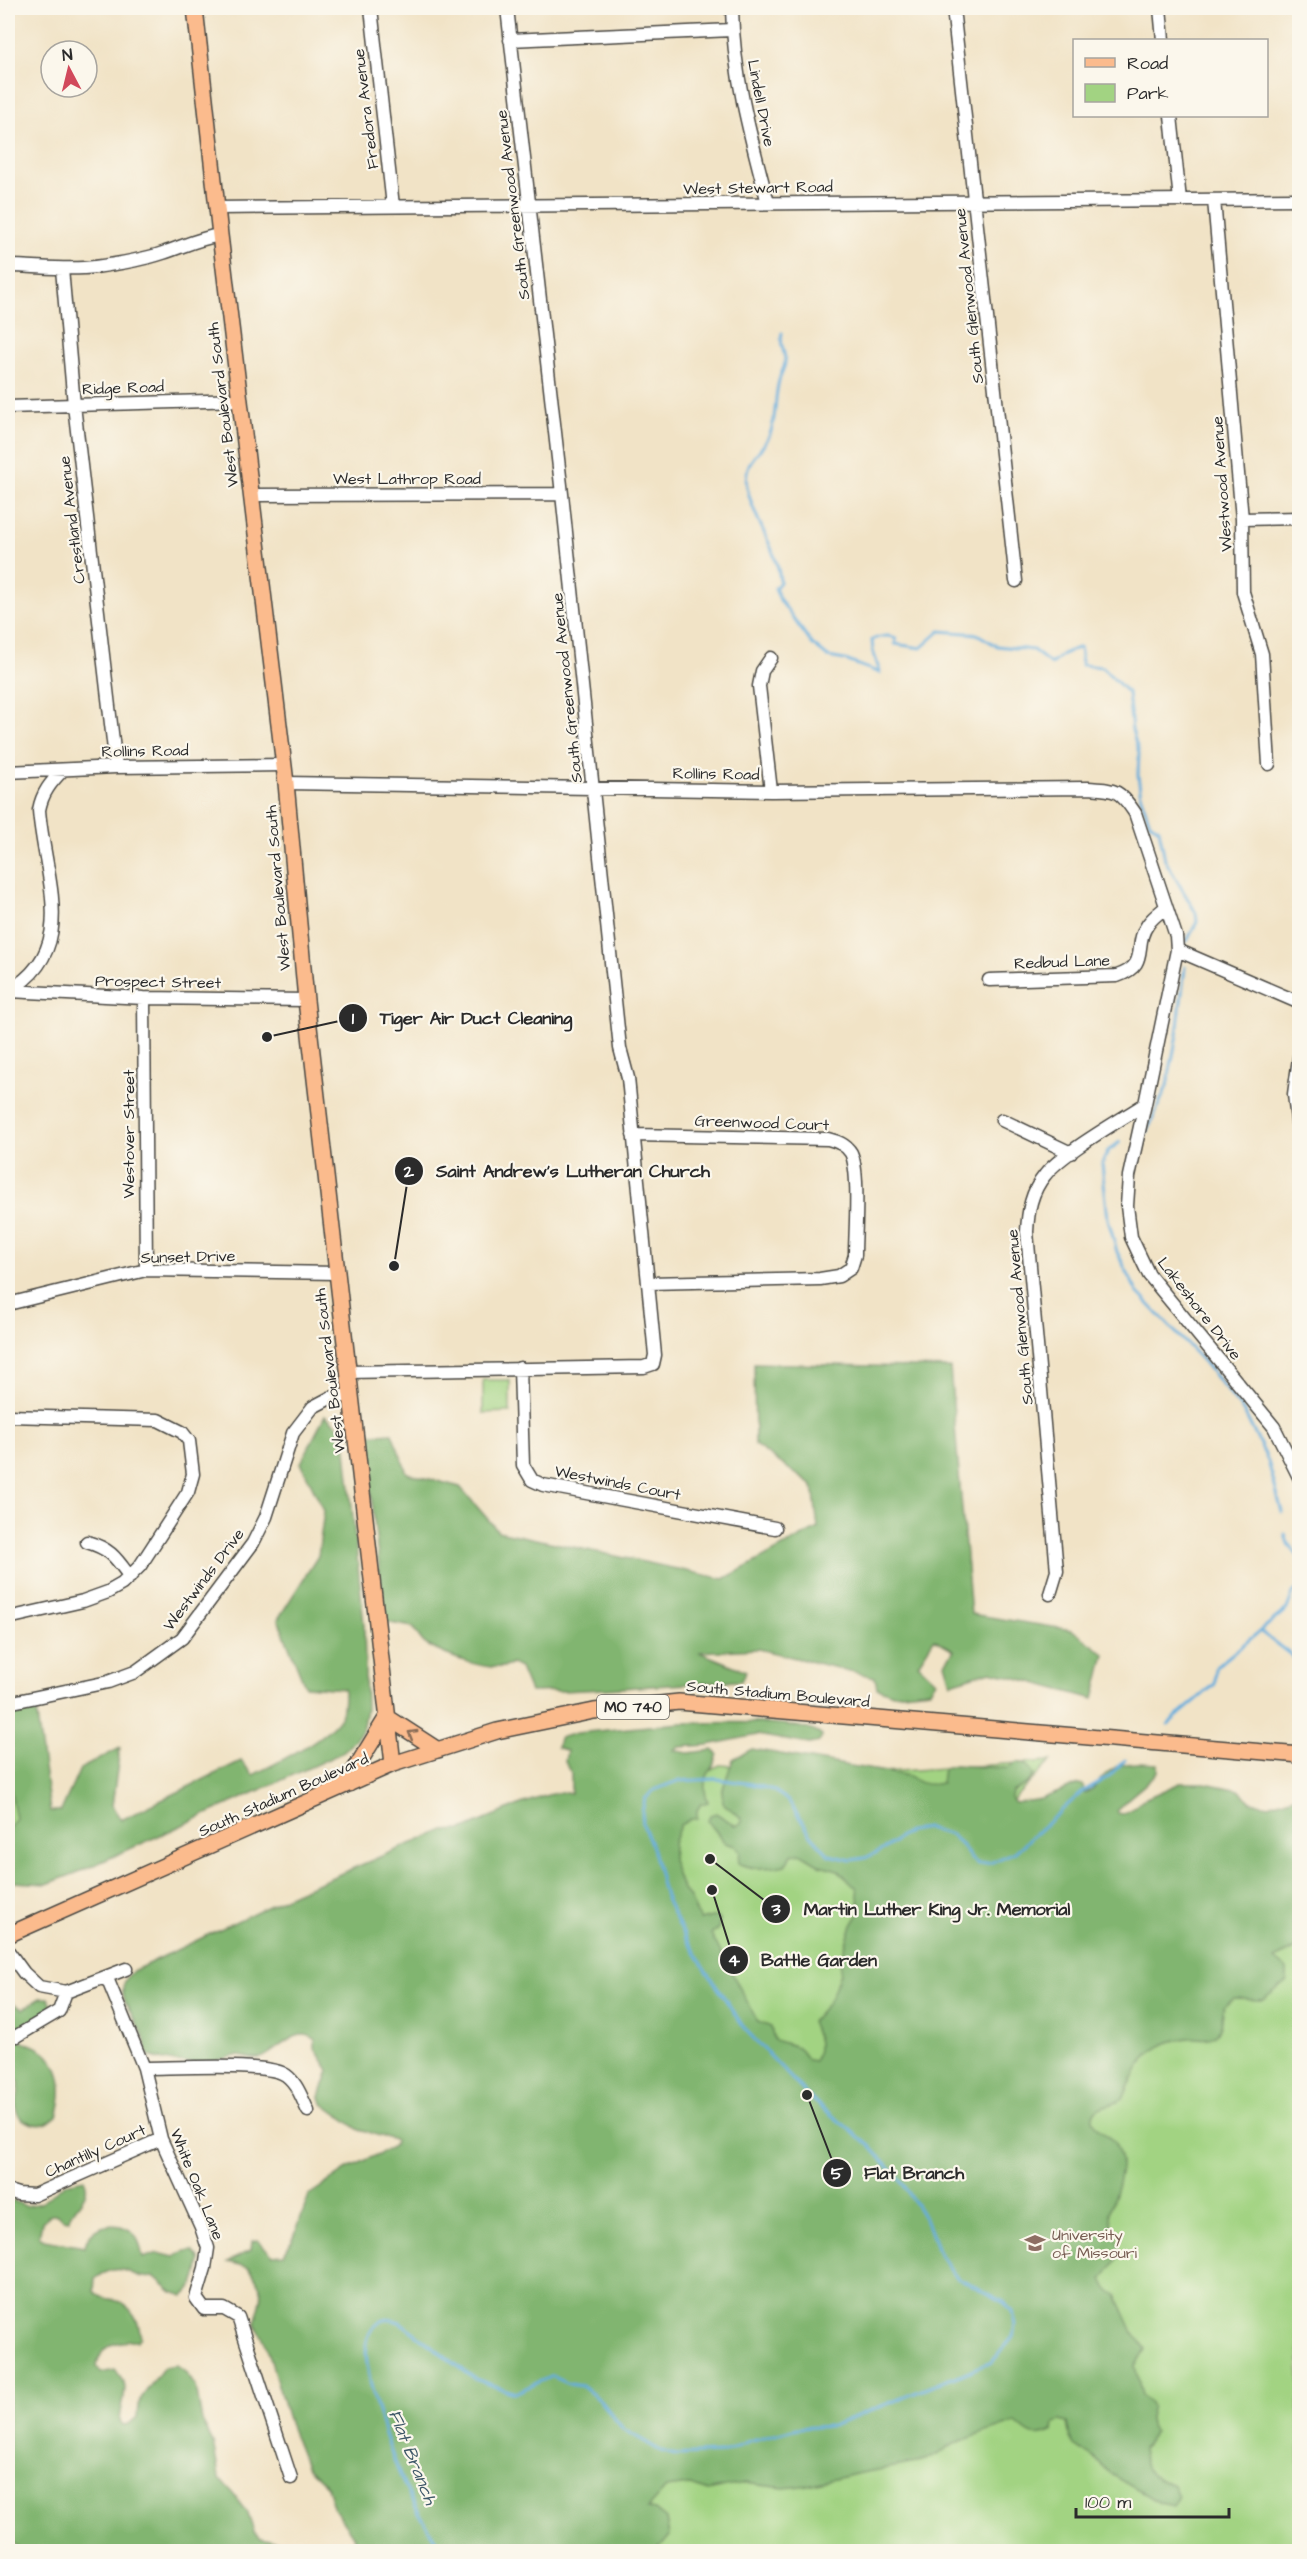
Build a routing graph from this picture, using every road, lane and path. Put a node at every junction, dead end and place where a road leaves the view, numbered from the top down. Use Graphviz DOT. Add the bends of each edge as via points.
graph roads {
  1 [pos="195,8"];
  2 [pos="370,8"];
  3 [pos="507,8"];
  4 [pos="732,8"];
  5 [pos="953,8"];
  6 [pos="1160,8"];
  7 [pos="732,30"];
  8 [pos="1163,39"];
  9 [pos="510,40"];
  10 [pos="1171,117"];
  11 [pos="1299,199"];
  12 [pos="1180,200"];
  13 [pos="1214,200"];
  14 [pos="974,202"];
  15 [pos="768,203"];
  16 [pos="393,206"];
  17 [pos="529,206"];
  18 [pos="217,208"];
  19 [pos="220,235"];
  20 [pos="8,266"];
  21 [pos="62,269"];
  22 [pos="240,400"];
  23 [pos="74,405"];
  24 [pos="8,407"];
  25 [pos="562,494"];
  26 [pos="251,495"];
  27 [pos="1299,518"];
  28 [pos="1242,519"];
  29 [pos="1016,581"];
  30 [pos="771,658"];
  31 [pos="1269,764"];
  32 [pos="284,765"];
  33 [pos="116,767"];
  34 [pos="63,770"];
  35 [pos="8,772"];
  36 [pos="285,783"];
  37 [pos="594,788"];
  38 [pos="771,791"];
  39 [pos="1166,907"];
  40 [pos="1177,950"];
  41 [pos="989,980"];
  42 [pos="8,991"];
  43 [pos="144,998"];
  44 [pos="306,1000"];
  45 [pos="1299,1003"];
  46 [pos="1299,1051"];
  47 [pos="1144,1104"];
  48 [pos="1002,1120"];
  49 [pos="633,1135"];
  50 [pos="1299,1147"];
  51 [pos="1071,1153"];
  52 [pos="146,1270"];
  53 [pos="336,1274"];
  54 [pos="649,1283"];
  55 [pos="8,1304"];
  56 [pos="520,1368"];
  57 [pos="347,1372"];
  58 [pos="350,1395"];
  59 [pos="8,1416"];
  60 [pos="1299,1479"];
  61 [pos="775,1528"];
  62 [pos="87,1542"];
  63 [pos="130,1577"];
  64 [pos="1050,1594"];
  65 [pos="8,1618"];
  66 [pos="8,1703"];
  67 [pos="387,1717"];
  68 [pos="438,1750"];
  69 [pos="1299,1755"];
  70 [pos="393,1764"];
  71 [pos="349,1784"];
  72 [pos="8,1935"];
  73 [pos="8,1951"];
  74 [pos="126,1969"];
  75 [pos="107,1978"];
  76 [pos="66,1992"];
  77 [pos="17,2036"];
  78 [pos="144,2068"];
  79 [pos="308,2111"];
  80 [pos="161,2139"];
  81 [pos="8,2191"];
  82 [pos="291,2478"];
  1 -- 18 [label="main road, West Boulevard South"];
  2 -- 16 [label="street, Fredora Avenue"];
  3 -- 9 [label="street, South Greenwood Avenue"];
  4 -- 7 [label="street, Lindell Drive"];
  5 -- 14 [label="street, South Glenwood Avenue"];
  6 -- 8 [label="street"];
  7 -- 9 [label="street"];
  7 -- 15 [label="street, Lindell Drive" via="746,116"];
  9 -- 17 [label="street, South Greenwood Avenue"];
  10 -- 12 [label="street"];
  11 -- 13 [label="street, West Stewart Road"];
  12 -- 13 [label="street, West Stewart Road"];
  12 -- 14 [label="street, West Stewart Road"];
  13 -- 28 [label="street, Westwood Avenue"];
  14 -- 15 [label="street, West Stewart Road"];
  14 -- 29 [label="street, South Glenwood Avenue"];
  15 -- 17 [label="street, West Stewart Road"];
  16 -- 17 [label="street, West Stewart Road"];
  16 -- 18 [label="street, West Stewart Road"];
  17 -- 25 [label="street, South Greenwood Avenue"];
  18 -- 19 [label="main road, West Boulevard South"];
  19 -- 21 [label="street" via="128,261"];
  19 -- 22 [label="main road, West Boulevard South"];
  20 -- 21 [label="street"];
  21 -- 23 [label="street, Crestland Avenue"];
  22 -- 23 [label="street, Ridge Road"];
  22 -- 26 [label="main road, West Boulevard South"];
  23 -- 24 [label="street, Ridge Road"];
  23 -- 33 [label="street, Crestland Avenue"];
  25 -- 26 [label="street, West Lathrop Road"];
  25 -- 37 [label="street, South Greenwood Avenue"];
  26 -- 32 [label="main road, West Boulevard South"];
  27 -- 28 [label="street"];
  28 -- 31 [label="street, Westwood Avenue" via="1243,592 1262,654"];
  30 -- 38 [label="street" via="762,671 759,687"];
  32 -- 33 [label="street, Rollins Road"];
  32 -- 36 [label="main road, West Boulevard South"];
  33 -- 34 [label="street, Rollins Road"];
  34 -- 35 [label="street, Rollins Road"];
  34 -- 42 [label="street" via="50,783 39,810 53,919 50,945 37,969"];
  36 -- 37 [label="street, Rollins Road"];
  36 -- 44 [label="main road, West Boulevard South"];
  37 -- 38 [label="street, Rollins Road"];
  37 -- 49 [label="street, South Greenwood Avenue" via="620,1048 628,1078"];
  38 -- 39 [label="street, Rollins Road" via="1107,790 1123,795 1135,813"];
  39 -- 40 [label="street"];
  39 -- 41 [label="street, Redbud Lane" via="1148,924 1139,961 1130,972 1117,976"];
  40 -- 45 [label="street"];
  40 -- 47 [label="street"];
  42 -- 43 [label="street, Prospect Street"];
  43 -- 44 [label="street, Prospect Street"];
  43 -- 52 [label="street, Westover Street"];
  44 -- 53 [label="main road, West Boulevard South"];
  46 -- 50 [label="street" via="1294,1094"];
  47 -- 51 [label="street, South Glenwood Avenue"];
  47 -- 60 [label="street, Lakeshore Drive" via="1129,1176 1131,1237 1149,1275 1274,1427"];
  48 -- 51 [label="street"];
  49 -- 54 [label="street, South Greenwood Avenue"];
  49 -- 54 [label="street, Greenwood Court" via="828,1139 840,1142 850,1152 855,1169 855,1256 851,1268 839,1276 820,1280"];
  51 -- 64 [label="street, South Glenwood Avenue" via="1046,1174 1028,1211 1057,1571"];
  52 -- 53 [label="street, Sunset Drive"];
  52 -- 55 [label="street, Sunset Drive"];
  53 -- 57 [label="main road, West Boulevard South"];
  54 -- 56 [label="street, South Greenwood Avenue" via="656,1354 653,1364"];
  56 -- 57 [label="street"];
  56 -- 61 [label="street, Westwinds Court" via="523,1465 532,1480"];
  57 -- 58 [label="main road, West Boulevard South"];
  58 -- 66 [label="street, Westwinds Drive" via="330,1398 313,1407 293,1433 266,1517 253,1543 182,1638 135,1672 108,1682"];
  58 -- 67 [label="main road, West Boulevard South"];
  59 -- 63 [label="street" via="146,1418 182,1431 191,1452 193,1474 188,1492"];
  62 -- 63 [label="street" via="112,1553"];
  63 -- 65 [label="street" via="108,1592"];
  68 -- 67 [label="main road, one-way"];
  67 -- 70 [label="main road, West Boulevard South"];
  67 -- 71 [label="main road"];
  68 -- 69 [label="main road, South Stadium Boulevard / MO 740" via="518,1726 679,1702"];
  68 -- 70 [label="main road, South Stadium Boulevard / MO 740"];
  70 -- 71 [label="main road, South Stadium Boulevard / MO 740"];
  71 -- 72 [label="main road, South Stadium Boulevard / MO 740"];
  73 -- 76 [label="street" via="39,1987"];
  74 -- 75 [label="street"];
  75 -- 76 [label="street"];
  75 -- 78 [label="street, White Oak Lane"];
  76 -- 77 [label="street" via="59,2011"];
  78 -- 79 [label="street" via="261,2069 284,2074 297,2087"];
  78 -- 80 [label="street, White Oak Lane"];
  80 -- 81 [label="street, Chantilly Court" via="34,2195"];
  80 -- 82 [label="street, White Oak Lane" via="208,2248 196,2298 204,2309 224,2309 238,2317"];
}
